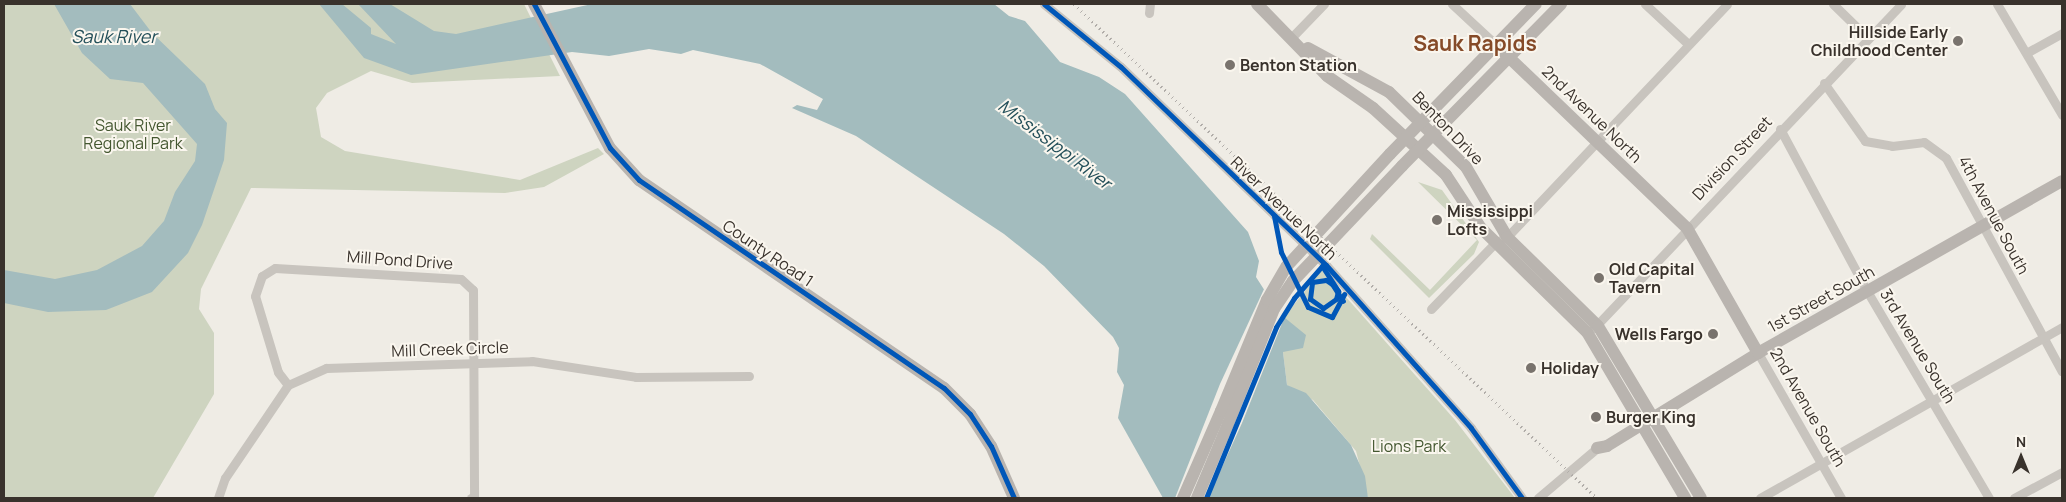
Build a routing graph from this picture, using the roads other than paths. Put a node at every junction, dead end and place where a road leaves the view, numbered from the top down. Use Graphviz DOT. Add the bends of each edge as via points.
graph roads {
  1 [pos="534,4"];
  2 [pos="1044,4"];
  3 [pos="1257,4"];
  4 [pos="1324,4"];
  5 [pos="1452,4"];
  6 [pos="1536,4"];
  7 [pos="1561,4"];
  8 [pos="1646,4"];
  9 [pos="1727,4"];
  10 [pos="1833,4"];
  11 [pos="1901,4"];
  12 [pos="1997,4"];
  13 [pos="2062,33"];
  14 [pos="1292,37"];
  15 [pos="1868,38"];
  16 [pos="1495,44"];
  17 [pos="1688,44"];
  18 [pos="2028,52"];
  19 [pos="1508,56"];
  20 [pos="1824,84"];
  21 [pos="2062,115"];
  22 [pos="1420,121"];
  23 [pos="1780,129"];
  24 [pos="1432,135"];
  25 [pos="1404,138"];
  26 [pos="1598,142"];
  27 [pos="1419,149"];
  28 [pos="2062,181"];
  29 [pos="1687,228"];
  30 [pos="1983,228"];
  31 [pos="1507,237"];
  32 [pos="1495,243"];
  33 [pos="1867,291"];
  34 [pos="1431,309"];
  35 [pos="1598,326"];
  36 [pos="2062,327"];
  37 [pos="1587,332"];
  38 [pos="2043,338"];
  39 [pos="1758,353"];
  40 [pos="473,364"];
  41 [pos="2062,372"];
  42 [pos="749,376"];
  43 [pos="288,385"];
  44 [pos="1933,398"];
  45 [pos="1654,418"];
  46 [pos="1643,425"];
  47 [pos="1597,448"];
  48 [pos="1820,462"];
  49 [pos="2062,472"];
  50 [pos="218,498"];
  51 [pos="473,498"];
  52 [pos="1014,498"];
  53 [pos="1183,498"];
  54 [pos="1197,498"];
  55 [pos="1522,498"];
  56 [pos="1538,498"];
  57 [pos="1547,498"];
  58 [pos="1685,498"];
  59 [pos="1701,498"];
  60 [pos="1760,498"];
  61 [pos="1841,498"];
  62 [pos="1989,498"];
  63 [pos="2014,498"];
  1 -- 52 [label="main road, County Road 1" via="610,148 639,180 944,388 970,414 992,446"];
  2 -- 55 [label="street, River Avenue North" via="1121,67 1326,265 1471,428"];
  3 -- 14 [label="main road, Benton Drive"];
  4 -- 14 [label="street"];
  5 -- 16 [label="street, 2nd Avenue North"];
  6 -- 16 [label="main road"];
  7 -- 19 [label="main road"];
  8 -- 17 [label="street"];
  9 -- 17 [label="street"];
  10 -- 15 [label="street"];
  11 -- 15 [label="street, Division Street"];
  12 -- 18 [label="street"];
  13 -- 18 [label="street"];
  14 -- 22 [label="main road, Benton Drive" via="1330,62 1381,86"];
  14 -- 25 [label="main road, Benton Drive" via="1327,76 1373,108"];
  15 -- 20 [label="street, Division Street"];
  16 -- 19 [label="main road, 2nd Avenue North"];
  16 -- 22 [label="main road"];
  17 -- 26 [label="street"];
  18 -- 21 [label="street"];
  19 -- 24 [label="main road"];
  19 -- 26 [label="main road, 2nd Avenue North"];
  20 -- 23 [label="street, Division Street"];
  20 -- 30 [label="street, 4th Avenue South" via="1865,141 1892,146 1924,142 1946,158"];
  22 -- 24 [label="main road, Benton Drive"];
  22 -- 25 [label="main road"];
  23 -- 29 [label="street, Division Street"];
  23 -- 33 [label="street, 3rd Avenue South"];
  24 -- 27 [label="main road"];
  24 -- 31 [label="main road, Benton Drive" via="1472,175"];
  25 -- 27 [label="main road, Benton Drive"];
  25 -- 53 [label="main road, bridge" via="1286,266 1267,300"];
  26 -- 29 [label="main road, 2nd Avenue North"];
  26 -- 31 [label="street"];
  27 -- 32 [label="main road, Benton Drive" via="1454,183 1475,220"];
  27 -- 54 [label="main road, bridge" via="1293,281 1274,310"];
  28 -- 30 [label="main road, 1st Street South"];
  29 -- 35 [label="street, Division Street"];
  29 -- 39 [label="main road, 2nd Avenue South"];
  30 -- 33 [label="main road, 1st Street South"];
  30 -- 38 [label="street, 4th Avenue South"];
  31 -- 32 [label="street"];
  31 -- 35 [label="main road, Benton Drive"];
  32 -- 34 [label="street"];
  32 -- 37 [label="main road, Benton Drive"];
  33 -- 39 [label="main road, 1st Street South"];
  33 -- 44 [label="street, 3rd Avenue South"];
  35 -- 37 [label="street, Division Street"];
  35 -- 45 [label="main road, Benton Drive"];
  36 -- 38 [label="street"];
  37 -- 46 [label="main road, Benton Drive"];
  38 -- 41 [label="street, 4th Avenue South"];
  38 -- 44 [label="street"];
  39 -- 45 [label="main road, 1st Street South"];
  39 -- 48 [label="street, 2nd Avenue South"];
  40 -- 42 [label="street, Mill Creek Circle" via="532,361 636,376"];
  40 -- 43 [label="street, Mill Creek Circle" via="326,368"];
  40 -- 43 [label="street, Mill Pond Drive" via="473,290 461,279 275,268 262,276 255,296 278,372"];
  40 -- 51 [label="street, Mill Pond Drive"];
  43 -- 50 [label="street" via="225,478"];
  44 -- 48 [label="street"];
  44 -- 62 [label="street, 3rd Avenue South"];
  45 -- 46 [label="main road, 1st Street South"];
  45 -- 59 [label="main road, Benton Drive"];
  46 -- 47 [label="main road, 1st Street South"];
  46 -- 58 [label="main road, Benton Drive"];
  47 -- 56 [label="street, 1st Street South"];
  47 -- 57 [label="street, 1st Street South" via="1571,481"];
  48 -- 60 [label="street"];
  48 -- 61 [label="street, 2nd Avenue South"];
  49 -- 63 [label="street"];
}
